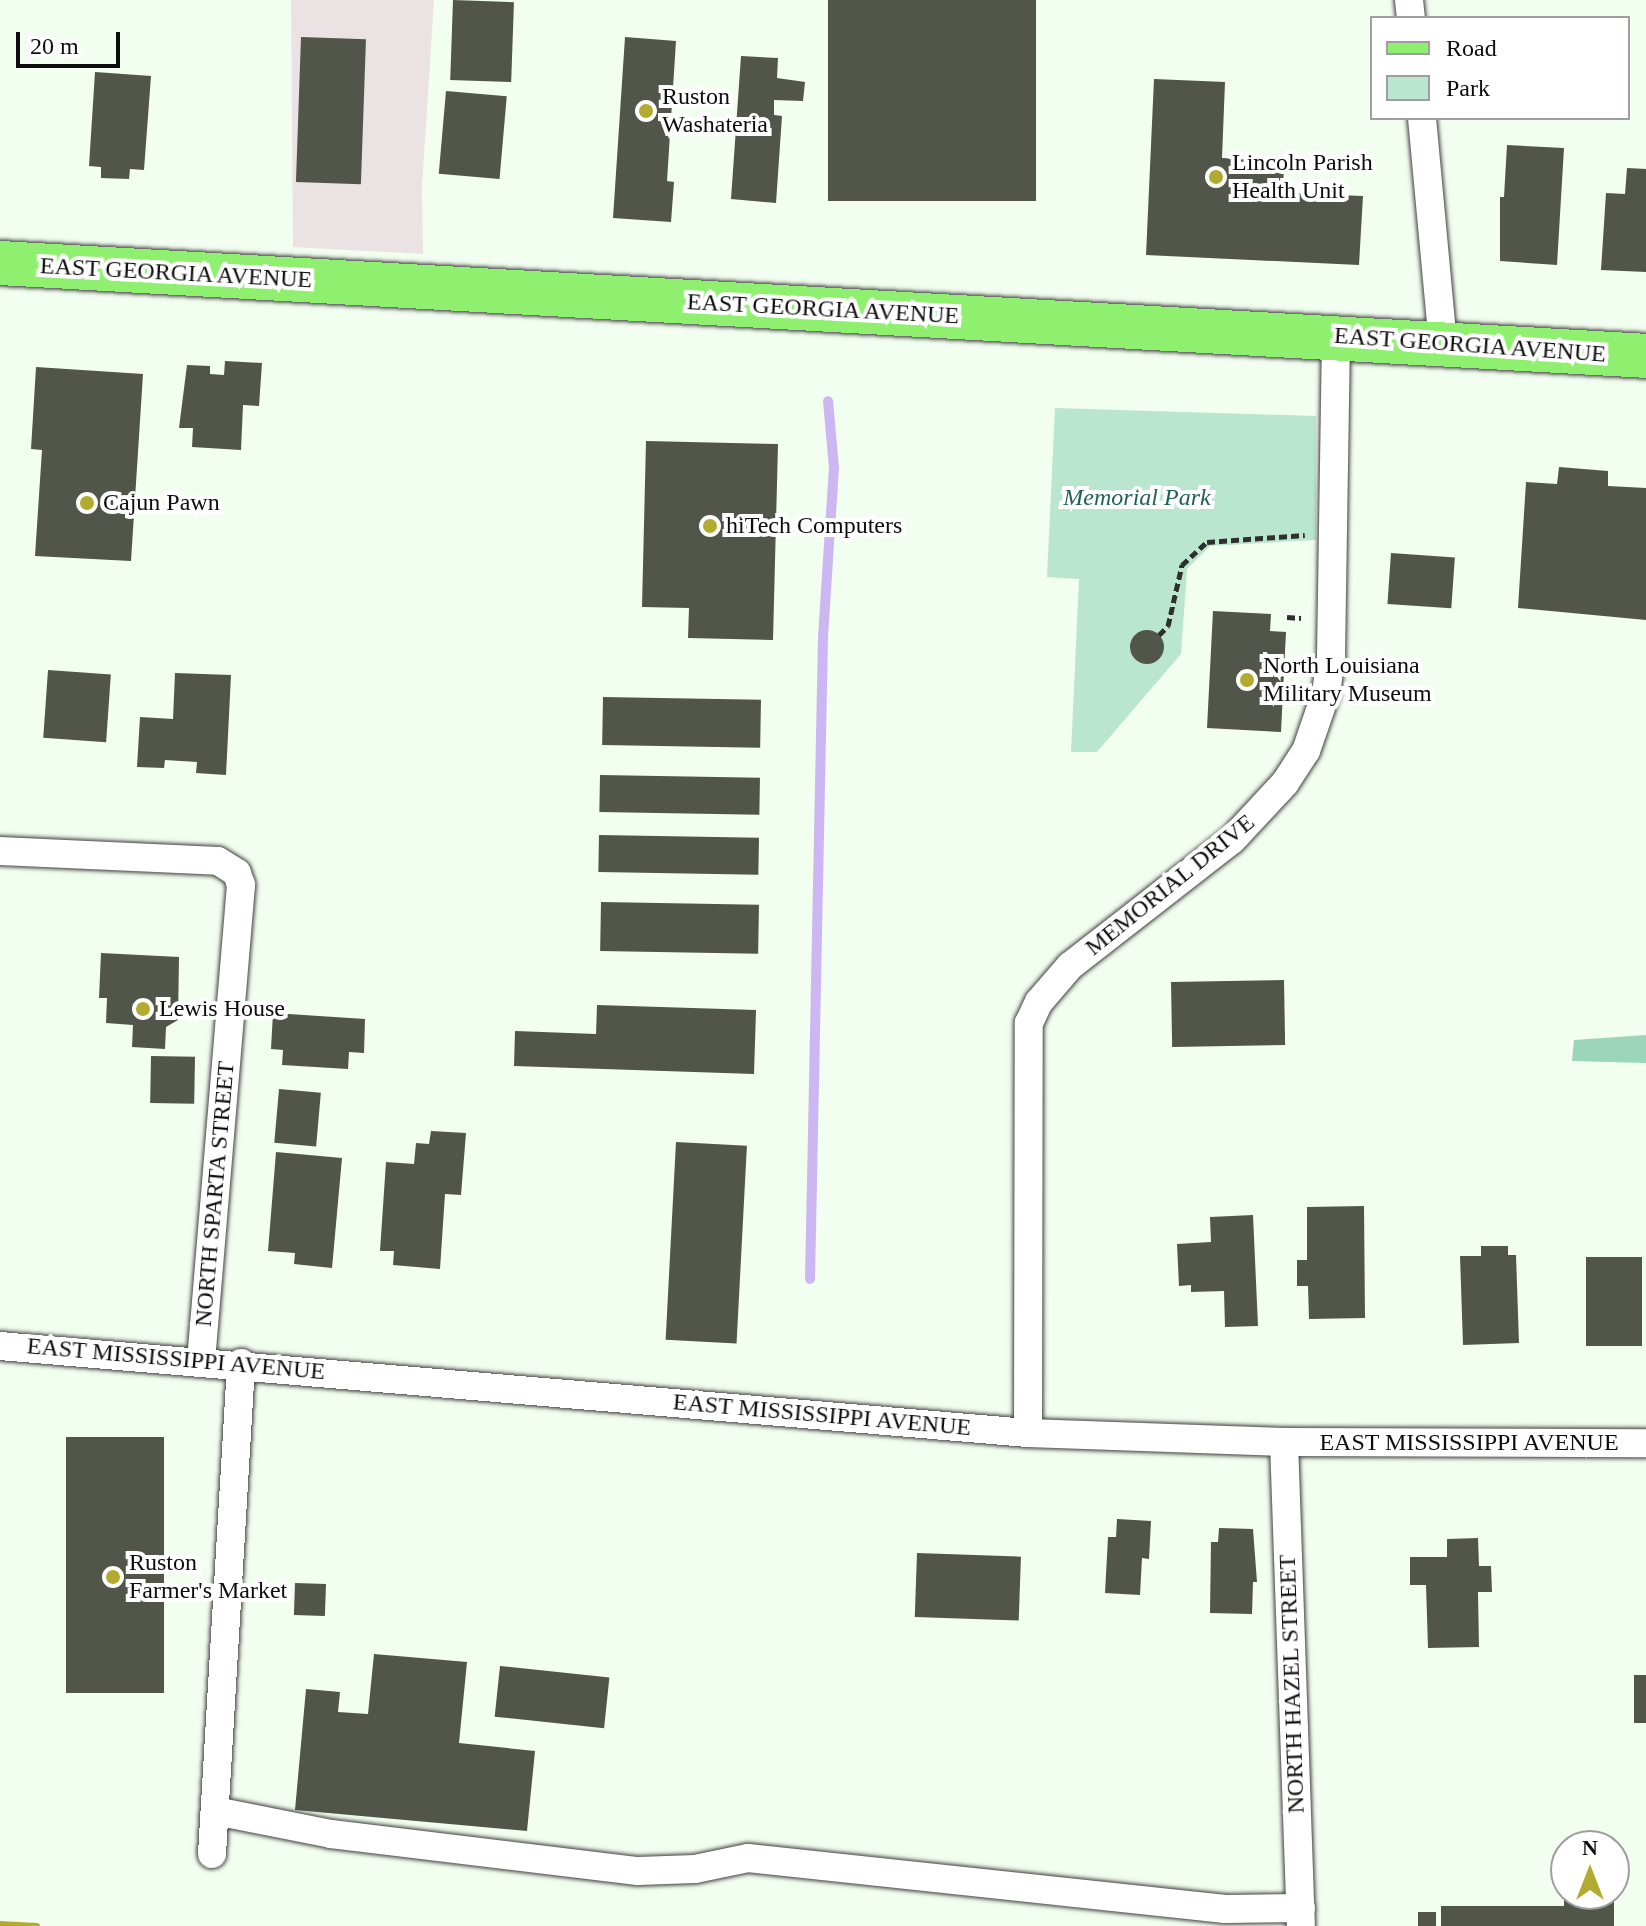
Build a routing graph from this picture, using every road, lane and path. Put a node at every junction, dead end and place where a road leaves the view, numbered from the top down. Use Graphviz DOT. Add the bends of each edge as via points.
graph roads {
  1 [pos="1422,120"];
  2 [pos="0,263"];
  3 [pos="1336,337"];
  4 [pos="1443,344"];
  5 [pos="1646,356"];
  6 [pos="1311,534"];
  7 [pos="1159,635"];
  8 [pos="0,851"];
  9 [pos="0,1346"];
  10 [pos="201,1360"];
  11 [pos="241,1363"];
  12 [pos="1028,1433"];
  13 [pos="1284,1442"];
  14 [pos="1646,1443"];
  15 [pos="215,1811"];
  16 [pos="212,1854"];
  17 [pos="1301,1917"];
  1 -- 4 [label="street"];
  2 -- 3 [label="main road, EAST GEORGIA AVENUE"];
  3 -- 4 [label="main road, EAST GEORGIA AVENUE"];
  3 -- 12 [label="street, MEMORIAL DRIVE" via="1330,665 1318,724 1306,751 1285,783 1232,840 1070,966 1039,1002 1029,1023"];
  4 -- 5 [label="main road, EAST GEORGIA AVENUE"];
  6 -- 7 [label="path" via="1207,542 1182,565 1168,626"];
  8 -- 10 [label="street, NORTH SPARTA STREET" via="218,861 229,864 241,885"];
  9 -- 10 [label="street, EAST MISSISSIPPI AVENUE"];
  10 -- 11 [label="street, EAST MISSISSIPPI AVENUE"];
  11 -- 12 [label="street, EAST MISSISSIPPI AVENUE"];
  11 -- 15 [label="street"];
  12 -- 13 [label="street, EAST MISSISSIPPI AVENUE"];
  13 -- 14 [label="street, EAST MISSISSIPPI AVENUE"];
  13 -- 17 [label="street, NORTH HAZEL STREET"];
  15 -- 16 [label="street"];
  15 -- 17 [label="street" via="331,1834 638,1871 695,1869 748,1858"];
}
